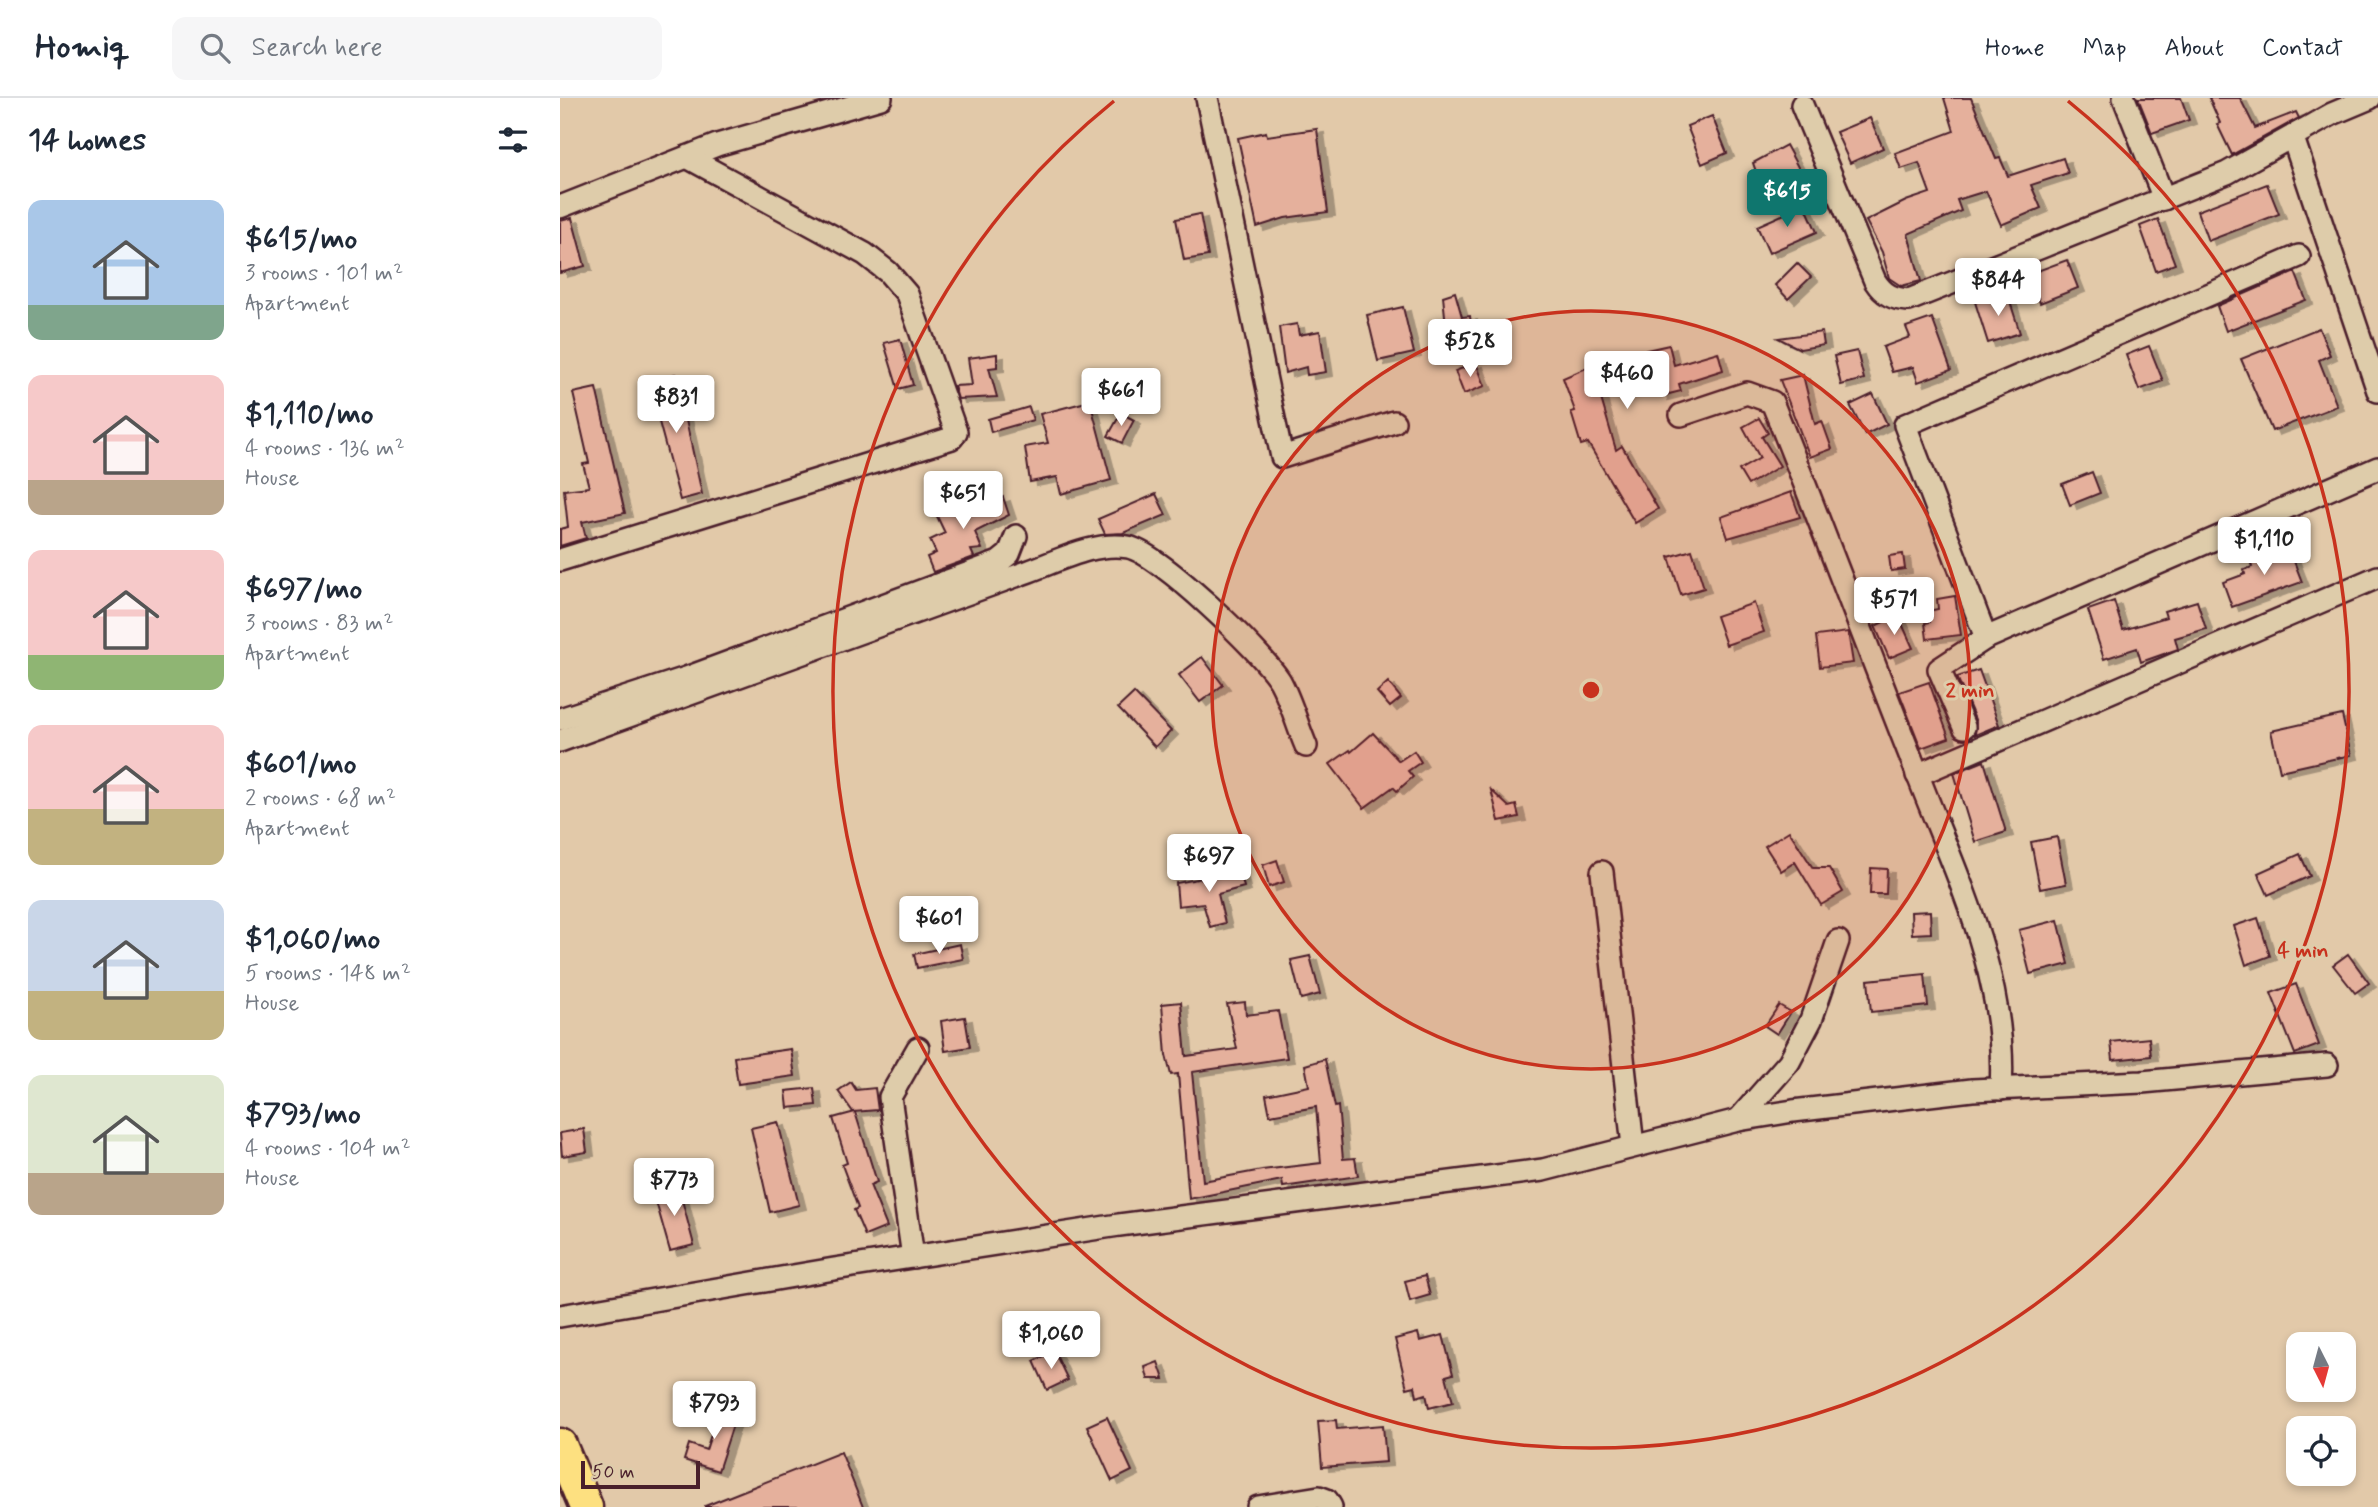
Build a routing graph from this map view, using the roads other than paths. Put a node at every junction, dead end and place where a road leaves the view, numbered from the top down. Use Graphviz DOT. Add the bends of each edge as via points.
graph roads {
  1 [pos="881,98"];
  2 [pos="1207,98"];
  3 [pos="2124,98"];
  4 [pos="2371,98"];
  5 [pos="1802,105"];
  6 [pos="2329,106"];
  7 [pos="2293,138"];
  8 [pos="687,157"];
  9 [pos="2164,199"];
  10 [pos="560,207"];
  11 [pos="2299,256"];
  12 [pos="2378,391"];
  13 [pos="1681,415"];
  14 [pos="1394,422"];
  15 [pos="2378,468"];
  16 [pos="1016,536"];
  17 [pos="560,559"];
  18 [pos="2378,577"];
  19 [pos="1986,638"];
  20 [pos="560,719"];
  21 [pos="1964,727"];
  22 [pos="560,741"];
  23 [pos="1306,746"];
  24 [pos="1917,775"];
  25 [pos="1602,872"];
  26 [pos="1838,940"];
  27 [pos="918,1048"];
  28 [pos="2327,1065"];
  29 [pos="2001,1089"];
  30 [pos="1738,1120"];
  31 [pos="1633,1146"];
  32 [pos="913,1256"];
  33 [pos="560,1315"];
  34 [pos="560,1445"];
  35 [pos="1325,1502"];
  36 [pos="586,1507"];
  37 [pos="1258,1507"];
  1 -- 8 [label="street"];
  2 -- 14 [label="street" via="1282,457"];
  3 -- 9 [label="street"];
  4 -- 6 [label="street"];
  5 -- 9 [label="street" via="1875,281 1894,299 1917,298"];
  6 -- 7 [label="street"];
  7 -- 9 [label="street"];
  7 -- 12 [label="street"];
  8 -- 10 [label="street"];
  8 -- 17 [label="street" via="865,254 888,272 907,295 956,432 952,438"];
  11 -- 19 [label="street" via="1905,425"];
  13 -- 24 [label="street" via="1747,393 1772,402"];
  15 -- 19 [label="street"];
  16 -- 20 [label="street" via="1009,554 999,562 686,678"];
  18 -- 24 [label="street"];
  19 -- 21 [label="street" via="1939,669"];
  22 -- 23 [label="street" via="1024,573 1114,546 1144,553 1182,581 1270,668"];
  24 -- 29 [label="street" via="1987,959 2003,1059"];
  25 -- 31 [label="street"];
  26 -- 30 [label="street" via="1795,1052"];
  27 -- 32 [label="street" via="890,1097"];
  28 -- 29 [label="street"];
  29 -- 30 [label="street"];
  30 -- 31 [label="street"];
  31 -- 32 [label="street" via="1543,1170"];
  32 -- 33 [label="street"];
  34 -- 36 [label="highway"];
  35 -- 37 [label="street"];
}
